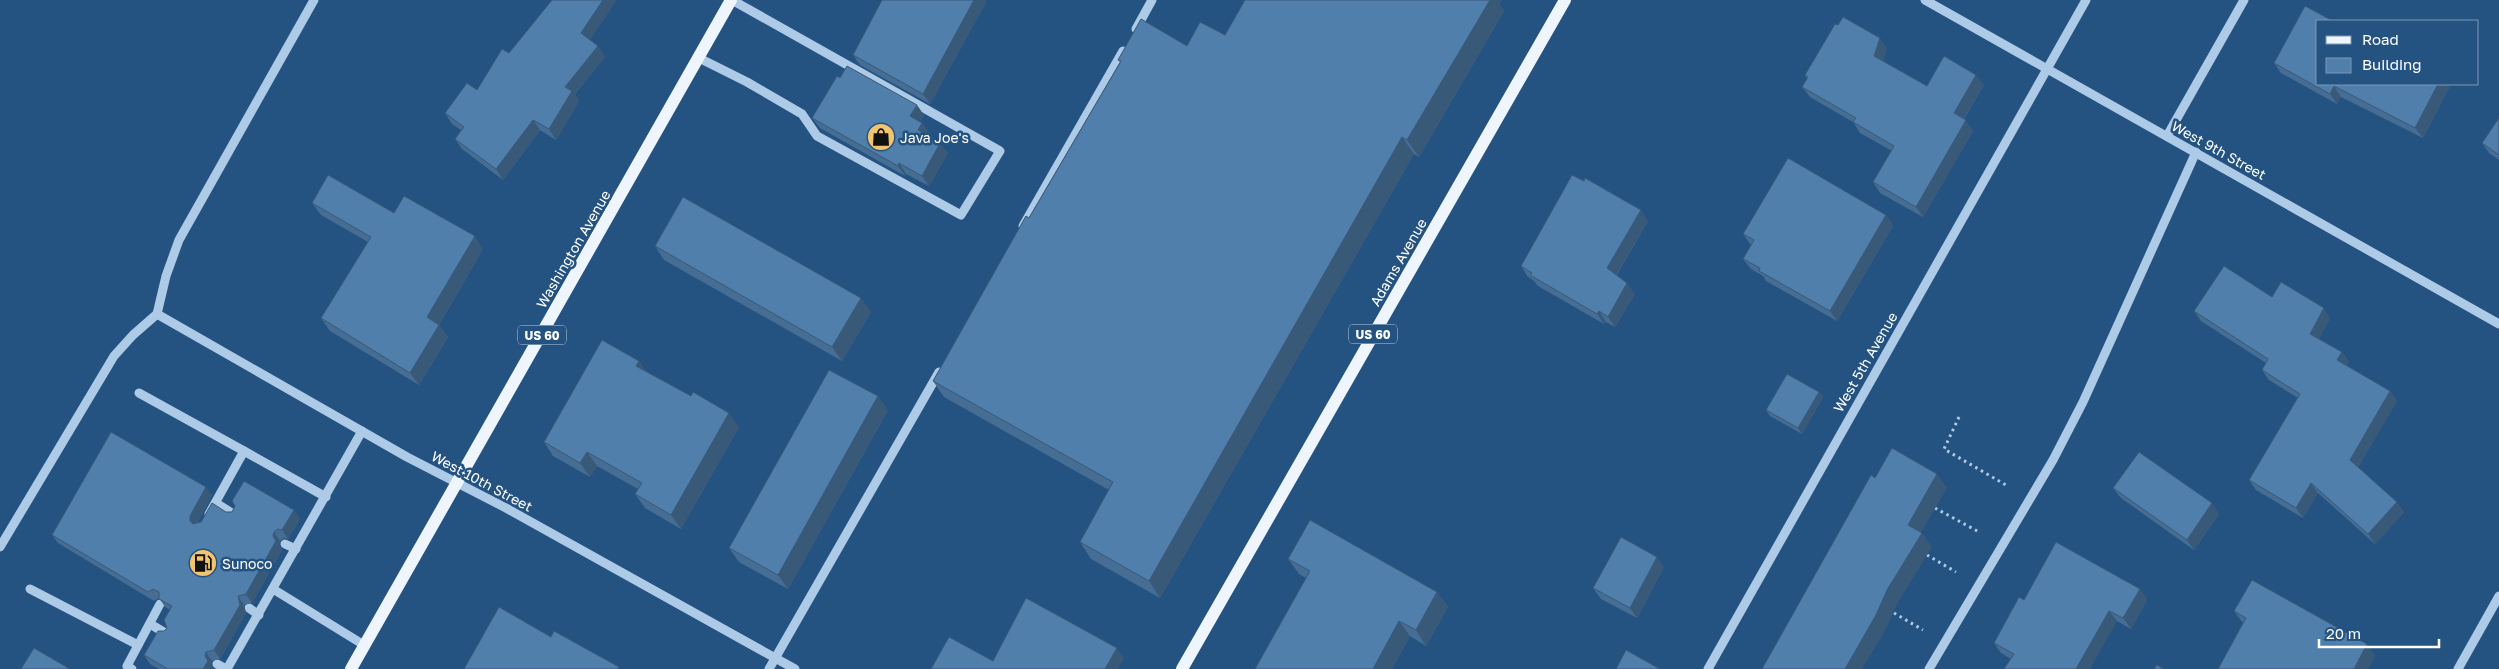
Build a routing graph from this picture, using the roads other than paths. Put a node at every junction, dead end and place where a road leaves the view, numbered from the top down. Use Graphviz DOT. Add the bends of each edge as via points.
graph roads {
  1 [pos="314,0"];
  2 [pos="732,0"];
  3 [pos="1152,0"];
  4 [pos="1565,0"];
  5 [pos="1926,0"];
  6 [pos="2086,0"];
  7 [pos="2244,0"];
  8 [pos="1132,35"];
  9 [pos="1128,43"];
  10 [pos="699,58"];
  11 [pos="2047,70"];
  12 [pos="2167,136"];
  13 [pos="2196,152"];
  14 [pos="1018,234"];
  15 [pos="157,314"];
  16 [pos="2499,324"];
  17 [pos="944,364"];
  18 [pos="139,393"];
  19 [pos="362,431"];
  20 [pos="244,451"];
  21 [pos="458,483"];
  22 [pos="326,497"];
  23 [pos="216,503"];
  24 [pos="235,515"];
  25 [pos="206,519"];
  26 [pos="285,544"];
  27 [pos="0,547"];
  28 [pos="296,549"];
  29 [pos="30,588"];
  30 [pos="273,589"];
  31 [pos="2499,596"];
  32 [pos="160,604"];
  33 [pos="249,608"];
  34 [pos="259,615"];
  35 [pos="150,624"];
  36 [pos="167,634"];
  37 [pos="138,645"];
  38 [pos="364,646"];
  39 [pos="775,658"];
  40 [pos="217,664"];
  41 [pos="132,669"];
  42 [pos="226,669"];
  43 [pos="351,669"];
  44 [pos="769,669"];
  45 [pos="795,669"];
  46 [pos="1182,669"];
  47 [pos="1708,669"];
  48 [pos="1929,669"];
  49 [pos="2458,669"];
  1 -- 15 [label="street" via="179,240"];
  2 -- 10 [label="main road, Washington Avenue / US 60"];
  2 -- 10 [label="street" via="1000,152 961,215 817,136 802,114"];
  3 -- 8 [label="street"];
  4 -- 46 [label="main road, Adams Avenue / US 60"];
  5 -- 11 [label="street, West 9th Street"];
  6 -- 11 [label="street, West 5th Avenue"];
  7 -- 12 [label="street"];
  9 -- 14 [label="street"];
  10 -- 21 [label="main road, Washington Avenue / US 60"];
  11 -- 12 [label="street, West 9th Street"];
  11 -- 47 [label="street, West 5th Avenue"];
  12 -- 13 [label="street, West 9th Street"];
  13 -- 16 [label="street, West 9th Street"];
  13 -- 48 [label="street" via="2083,402"];
  15 -- 19 [label="street, West 10th Street"];
  15 -- 27 [label="street" via="114,356"];
  17 -- 39 [label="street"];
  18 -- 20 [label="street"];
  19 -- 21 [label="street, West 10th Street"];
  19 -- 22 [label="street"];
  20 -- 22 [label="street"];
  20 -- 23 [label="street"];
  21 -- 38 [label="main road, Washington Avenue / US 60"];
  21 -- 39 [label="street, West 10th Street"];
  22 -- 28 [label="street"];
  23 -- 24 [label="street"];
  23 -- 25 [label="street"];
  26 -- 28 [label="street"];
  28 -- 30 [label="street"];
  29 -- 37 [label="street"];
  30 -- 34 [label="street"];
  30 -- 38 [label="street"];
  31 -- 49 [label="street"];
  32 -- 35 [label="street"];
  33 -- 34 [label="street"];
  34 -- 42 [label="street"];
  35 -- 36 [label="street"];
  35 -- 37 [label="street"];
  37 -- 41 [label="street" via="126,666"];
  38 -- 43 [label="main road, Washington Avenue / US 60"];
  39 -- 44 [label="street"];
  39 -- 45 [label="street, West 10th Street"];
  40 -- 42 [label="street"];
}
